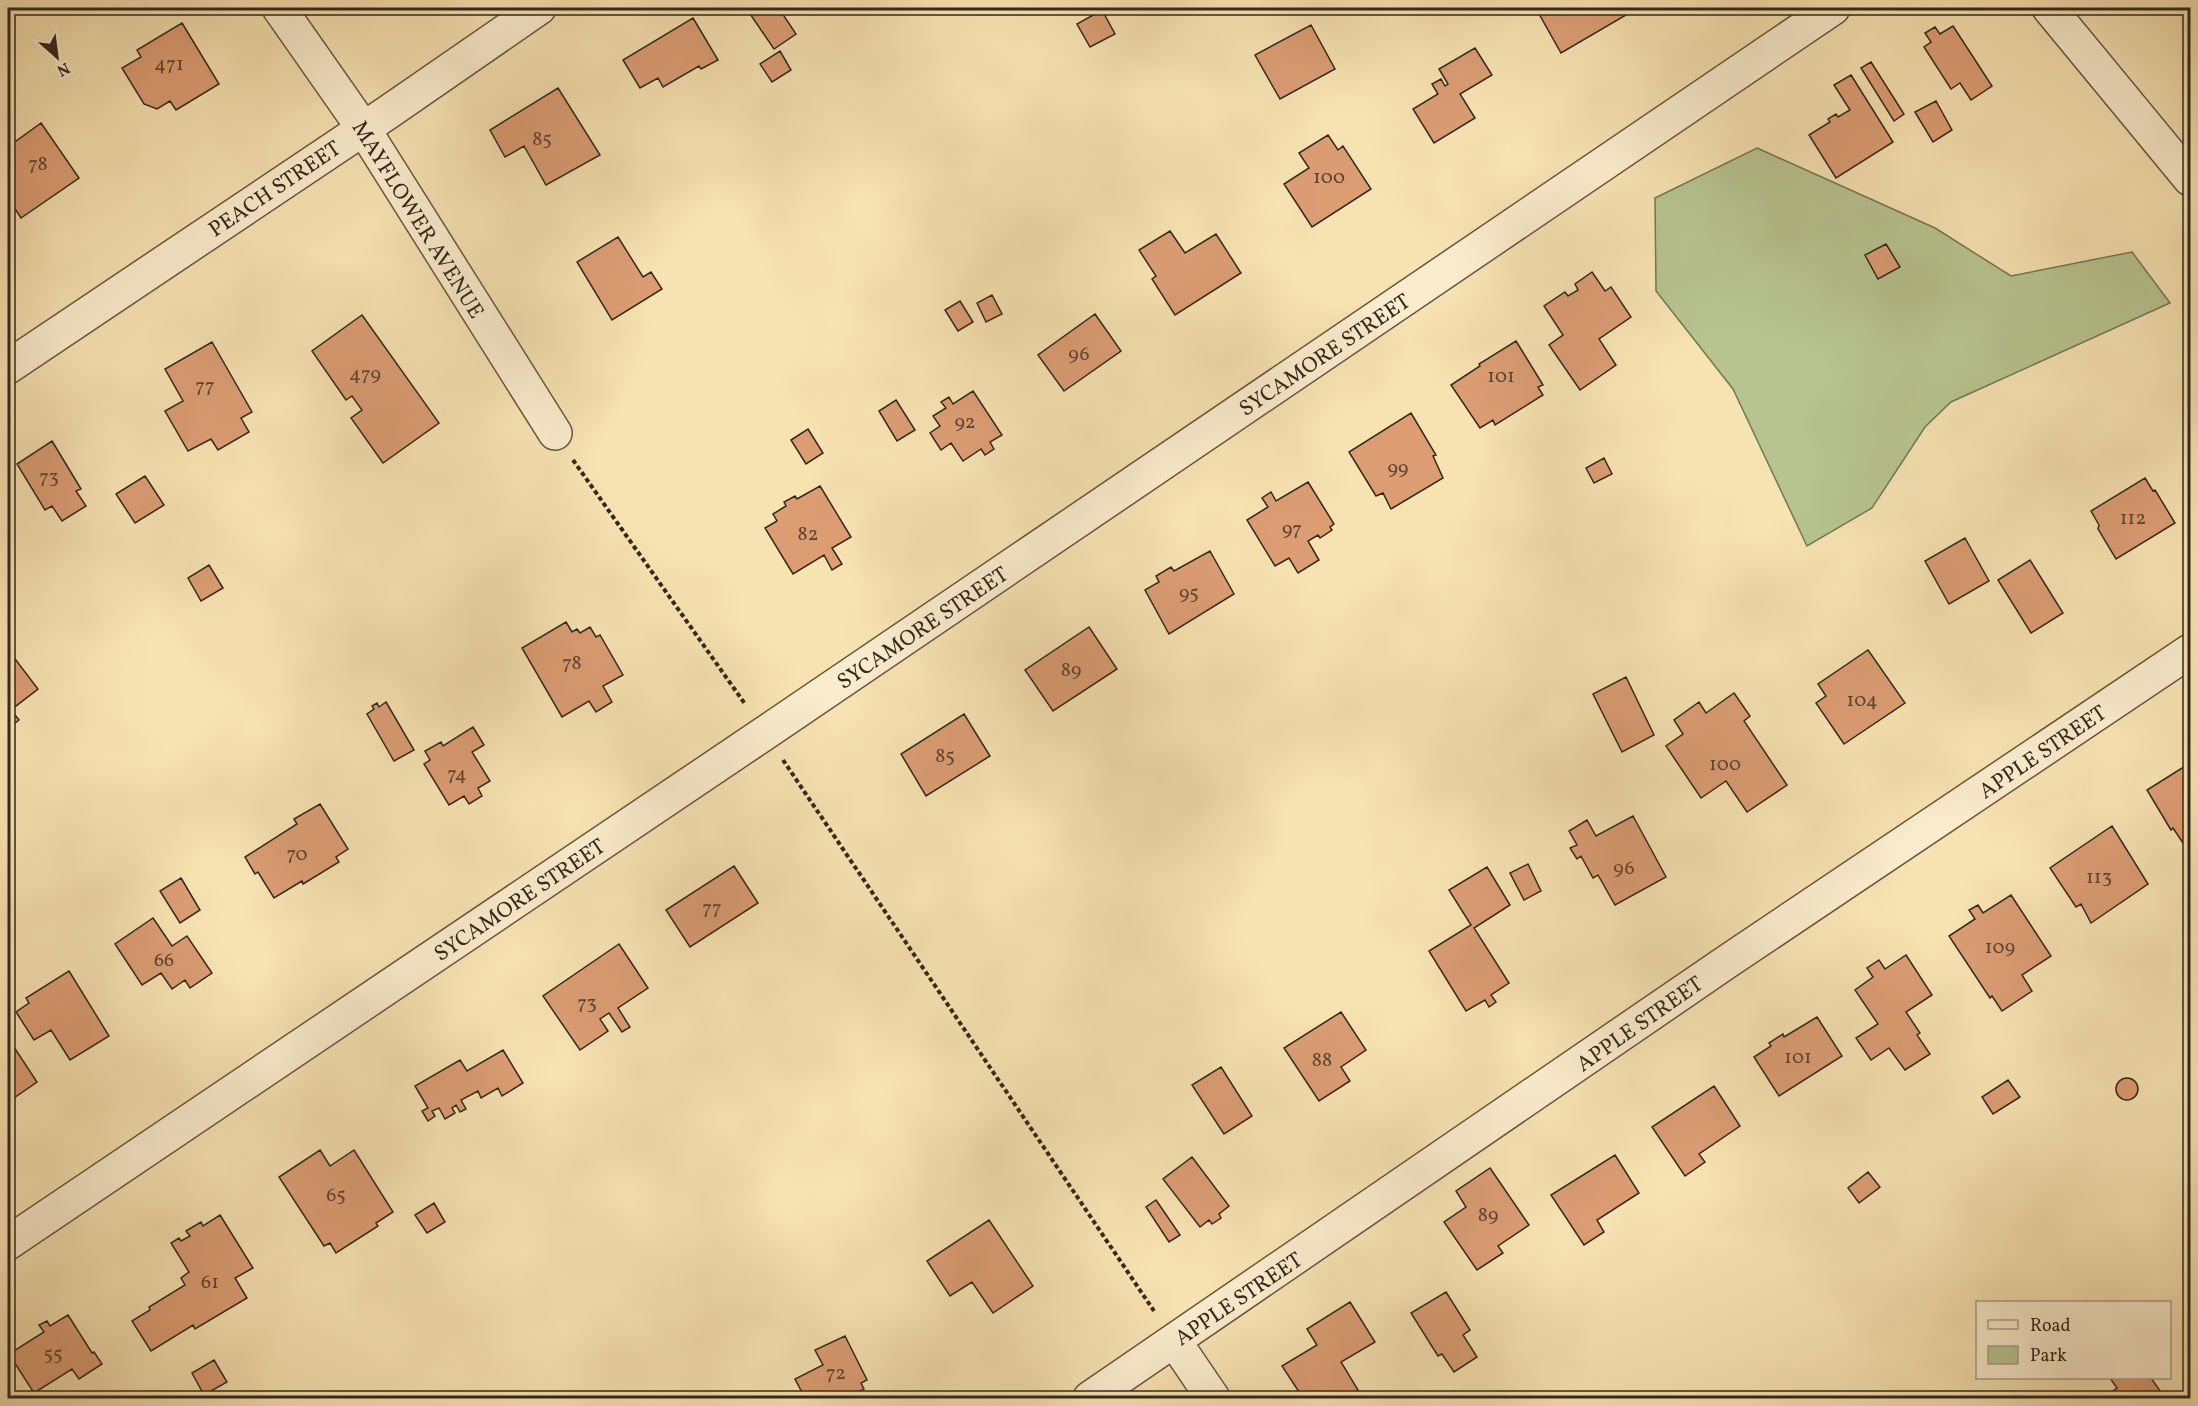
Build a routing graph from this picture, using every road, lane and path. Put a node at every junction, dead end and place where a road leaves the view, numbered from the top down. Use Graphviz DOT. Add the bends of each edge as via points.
graph roads {
  1 [pos="279,8"];
  2 [pos="539,8"];
  3 [pos="1833,8"];
  4 [pos="2049,8"];
  5 [pos="363,128"];
  6 [pos="2190,179"];
  7 [pos="8,367"];
  8 [pos="555,433"];
  9 [pos="2190,651"];
  10 [pos="765,733"];
  11 [pos="8,1243"];
  12 [pos="1175,1342"];
  13 [pos="1090,1398"];
  14 [pos="1213,1398"];
  1 -- 5 [label="street, MAYFLOWER AVENUE"];
  2 -- 5 [label="street, PEACH STREET"];
  3 -- 10 [label="street, SYCAMORE STREET"];
  4 -- 6 [label="street"];
  5 -- 7 [label="street, PEACH STREET"];
  5 -- 8 [label="street, MAYFLOWER AVENUE"];
  8 -- 10 [label="path"];
  9 -- 12 [label="street, APPLE STREET" via="1728,961"];
  10 -- 11 [label="street, SYCAMORE STREET"];
  10 -- 12 [label="path"];
  12 -- 13 [label="street, APPLE STREET"];
  12 -- 14 [label="street"];
}
